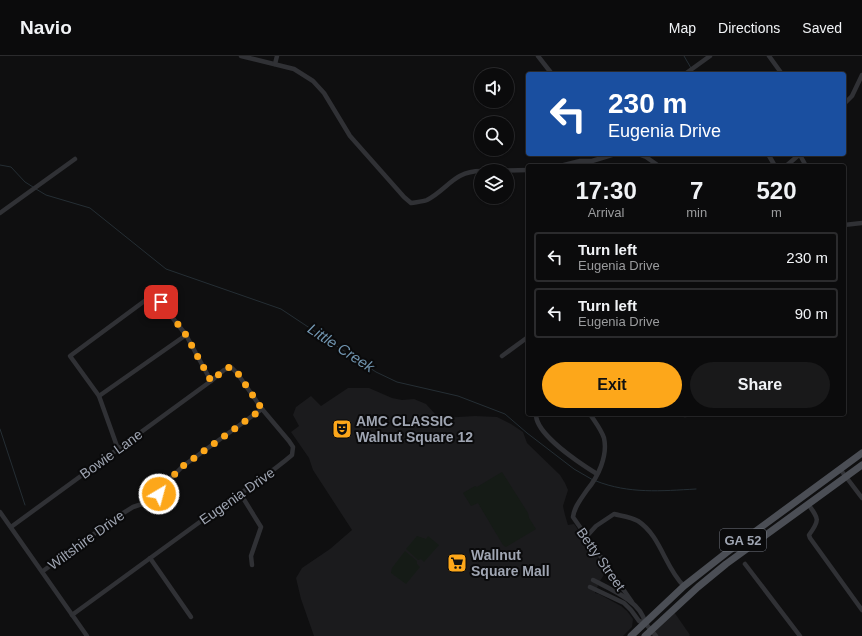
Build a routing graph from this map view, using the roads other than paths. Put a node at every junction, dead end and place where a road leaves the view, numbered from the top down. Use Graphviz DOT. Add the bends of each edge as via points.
graph roads {
  1 [pos="241,56"];
  2 [pos="277,56"];
  3 [pos="538,56"];
  4 [pos="710,56"];
  5 [pos="769,56"];
  6 [pos="275,64"];
  7 [pos="550,72"];
  8 [pos="688,72"];
  9 [pos="781,72"];
  10 [pos="862,75"];
  11 [pos="846,102"];
  12 [pos="608,156"];
  13 [pos="643,156"];
  14 [pos="798,156"];
  15 [pos="75,159"];
  16 [pos="568,164"];
  17 [pos="656,164"];
  18 [pos="788,164"];
  19 [pos="514,170"];
  20 [pos="526,170"];
  21 [pos="474,172"];
  22 [pos="0,213"];
  23 [pos="862,223"];
  24 [pos="846,225"];
  25 [pos="186,335"];
  26 [pos="526,338"];
  27 [pos="502,356"];
  28 [pos="211,381"];
  29 [pos="99,396"];
  30 [pos="262,409"];
  31 [pos="536,416"];
  32 [pos="591,416"];
  33 [pos="118,449"];
  34 [pos="862,453"];
  35 [pos="862,465"];
  36 [pos="840,469"];
  37 [pos="598,474"];
  38 [pos="846,476"];
  39 [pos="240,493"];
  40 [pos="862,498"];
  41 [pos="808,504"];
  42 [pos="0,512"];
  43 [pos="11,527"];
  44 [pos="586,537"];
  45 [pos="150,558"];
  46 [pos="745,564"];
  47 [pos="252,565"];
  48 [pos="43,571"];
  49 [pos="593,580"];
  50 [pos="684,586"];
  51 [pos="590,587"];
  52 [pos="632,602"];
  53 [pos="862,610"];
  54 [pos="72,615"];
  55 [pos="191,616"];
  56 [pos="645,623"];
  57 [pos="651,630"];
  58 [pos="87,636"];
  59 [pos="631,636"];
  60 [pos="644,636"];
  61 [pos="656,636"];
  62 [pos="800,636"];
  1 -- 6 [label="street"];
  2 -- 6 [label="street"];
  3 -- 7 [label="street"];
  4 -- 8 [label="street"];
  5 -- 9 [label="street"];
  6 -- 21 [label="street" via="294,69 313,81 324,93 362,151 411,203 425,200 460,174"];
  10 -- 11 [label="street" via="852,96"];
  12 -- 16 [label="street"];
  13 -- 17 [label="street"];
  14 -- 18 [label="street"];
  15 -- 22 [label="street"];
  19 -- 20 [label="street"];
  23 -- 24 [label="street"];
  25 -- 28 [label="street"];
  25 -- 29 [label="street"];
  25 -- 29 [label="street" via="154,294 70,356"];
  26 -- 27 [label="street"];
  28 -- 30 [label="street, Eugenia Drive" via="230,367 237,372"];
  28 -- 33 [label="street, Bowie Lane"];
  29 -- 33 [label="street"];
  30 -- 39 [label="street, Eugenia Drive" via="293,447 292,456"];
  30 -- 48 [label="street, Wiltshire Drive" via="183,466 159,494 120,515"];
  31 -- 37 [label="street" via="542,428 557,445 576,461"];
  32 -- 37 [label="street, Betty Street" via="604,438 604,456"];
  33 -- 43 [label="street, Bowie Lane"];
  34 -- 36 [label="main road, GA 52"];
  35 -- 38 [label="main road, GA 52"];
  36 -- 38 [label="street"];
  36 -- 50 [label="main road, GA 52"];
  37 -- 44 [label="street, Betty Street" via="573,513 573,518"];
  38 -- 40 [label="street"];
  38 -- 41 [label="main road, GA 52"];
  39 -- 45 [label="street, Eugenia Drive"];
  39 -- 47 [label="street" via="261,527 251,556"];
  41 -- 53 [label="street" via="818,520 809,535 810,538"];
  41 -- 57 [label="main road, GA 52" via="726,564"];
  42 -- 43 [label="street"];
  43 -- 48 [label="street"];
  44 -- 50 [label="street" via="596,526 614,514 638,521 651,534 676,579"];
  44 -- 52 [label="street, Betty Street"];
  45 -- 54 [label="street, Eugenia Drive"];
  45 -- 55 [label="street"];
  46 -- 62 [label="street"];
  48 -- 54 [label="street"];
  49 -- 52 [label="street"];
  50 -- 56 [label="main road, GA 52"];
  51 -- 56 [label="street" via="624,603 639,621"];
  52 -- 56 [label="street, Betty Street"];
  54 -- 58 [label="street"];
  56 -- 57 [label="street"];
  56 -- 59 [label="main road, GA 52"];
  57 -- 60 [label="main road, GA 52"];
  57 -- 61 [label="street"];
}
